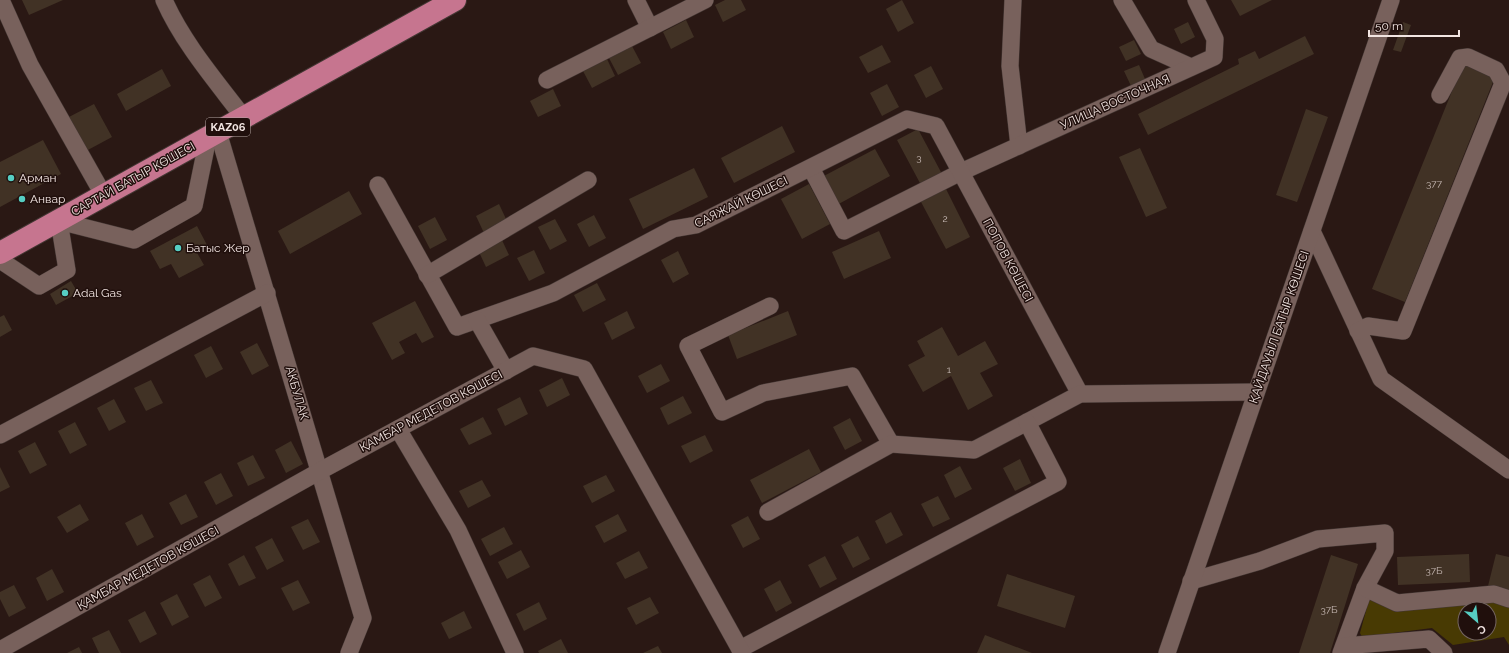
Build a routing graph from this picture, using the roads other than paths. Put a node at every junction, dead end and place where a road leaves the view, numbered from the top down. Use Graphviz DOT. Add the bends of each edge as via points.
graph roads {
  1 [pos="1,0"];
  2 [pos="164,0"];
  3 [pos="455,0"];
  4 [pos="636,0"];
  5 [pos="705,0"];
  6 [pos="1013,0"];
  7 [pos="1122,0"];
  8 [pos="1196,0"];
  9 [pos="1391,0"];
  10 [pos="650,28"];
  11 [pos="1191,67"];
  12 [pos="546,80"];
  13 [pos="1440,95"];
  14 [pos="244,118"];
  15 [pos="936,126"];
  16 [pos="213,135"];
  17 [pos="1019,146"];
  18 [pos="811,168"];
  19 [pos="961,172"];
  20 [pos="588,180"];
  21 [pos="378,186"];
  22 [pos="104,196"];
  23 [pos="59,221"];
  24 [pos="1312,231"];
  25 [pos="0,253"];
  26 [pos="0,260"];
  27 [pos="427,275"];
  28 [pos="267,293"];
  29 [pos="770,306"];
  30 [pos="477,320"];
  31 [pos="1358,331"];
  32 [pos="506,371"];
  33 [pos="1256,392"];
  34 [pos="1080,394"];
  35 [pos="1027,422"];
  36 [pos="398,429"];
  37 [pos="0,435"];
  38 [pos="891,444"];
  39 [pos="1509,470"];
  40 [pos="320,471"];
  41 [pos="768,512"];
  42 [pos="1192,581"];
  43 [pos="1365,588"];
  44 [pos="1509,599"];
  45 [pos="1343,649"];
  46 [pos="0,650"];
  47 [pos="741,651"];
  48 [pos="349,653"];
  49 [pos="515,653"];
  50 [pos="1167,653"];
  51 [pos="1444,653"];
  1 -- 22 [label="street" via="30,65"];
  2 -- 14 [label="street" via="199,58"];
  3 -- 14 [label="highway, САРТАЙ БАТЫР КӨШЕСІ / KАZ06"];
  4 -- 10 [label="street"];
  5 -- 10 [label="street"];
  6 -- 17 [label="street" via="1010,66"];
  7 -- 11 [label="street" via="1151,49"];
  8 -- 11 [label="street, УЛИЦА ВОСТОЧНАЯ" via="1215,39 1214,57"];
  9 -- 24 [label="street, ҚАЙДАУЫЛ БАТЫР КӨШЕСІ"];
  10 -- 12 [label="street"];
  11 -- 17 [label="street, УЛИЦА ВОСТОЧНАЯ"];
  13 -- 31 [label="street" via="1460,58 1468,57 1496,70 1503,82 1403,331 1368,326"];
  14 -- 16 [label="highway, САРТАЙ БАТЫР КӨШЕСІ / KАZ06"];
  15 -- 18 [label="street, САЯЖАЙ КӨШЕСІ" via="907,120"];
  15 -- 19 [label="street, ПОПОВ КӨШЕСІ"];
  16 -- 22 [label="highway, САРТАЙ БАТЫР КӨШЕСІ / KАZ06"];
  16 -- 23 [label="street" via="194,206 134,240"];
  16 -- 28 [label="street, АКБУЛАК"];
  17 -- 19 [label="street, УЛИЦА ВОСТОЧНАЯ"];
  18 -- 19 [label="street, УЛИЦА ВОСТОЧНАЯ" via="844,231"];
  18 -- 30 [label="street, САЯЖАЙ КӨШЕСІ" via="696,225 673,229 553,293"];
  19 -- 34 [label="street, ПОПОВ КӨШЕСІ"];
  20 -- 27 [label="street"];
  21 -- 27 [label="street"];
  22 -- 23 [label="highway, САРТАЙ БАТЫР КӨШЕСІ / KАZ06"];
  23 -- 25 [label="highway, САРТАЙ БАТЫР КӨШЕСІ / KАZ06"];
  23 -- 26 [label="street" via="67,270 39,286"];
  24 -- 31 [label="street"];
  24 -- 33 [label="street, ҚАЙДАУЫЛ БАТЫР КӨШЕСІ"];
  27 -- 30 [label="street, САЯЖАЙ КӨШЕСІ" via="457,327"];
  28 -- 37 [label="street"];
  28 -- 40 [label="street, АКБУЛАК"];
  29 -- 38 [label="street" via="688,346 722,412 763,393 852,376"];
  30 -- 32 [label="street"];
  31 -- 39 [label="street" via="1381,379"];
  32 -- 36 [label="street, ҚАМБАР МЕДЕТОВ КӨШЕСІ"];
  32 -- 47 [label="street, ҚАМБАР МЕДЕТОВ КӨШЕСІ" via="533,356 584,369"];
  33 -- 34 [label="street"];
  33 -- 42 [label="street, ҚАЙДАУЫЛ БАТЫР КӨШЕСІ"];
  34 -- 35 [label="street"];
  35 -- 38 [label="street" via="974,450"];
  35 -- 47 [label="street" via="1058,482"];
  36 -- 40 [label="street, ҚАМБАР МЕДЕТОВ КӨШЕСІ"];
  36 -- 49 [label="street" via="458,530"];
  38 -- 41 [label="street"];
  40 -- 46 [label="street, ҚАМБАР МЕДЕТОВ КӨШЕСІ"];
  40 -- 48 [label="street, АКБУЛАК" via="362,618"];
  42 -- 43 [label="street" via="1260,561 1318,539 1385,533 1385,551"];
  42 -- 50 [label="street, ҚАЙДАУЫЛ БАТЫР КӨШЕСІ"];
  43 -- 44 [label="street" via="1398,603 1494,594"];
  43 -- 45 [label="street"];
  45 -- 51 [label="street" via="1429,639"];
}
